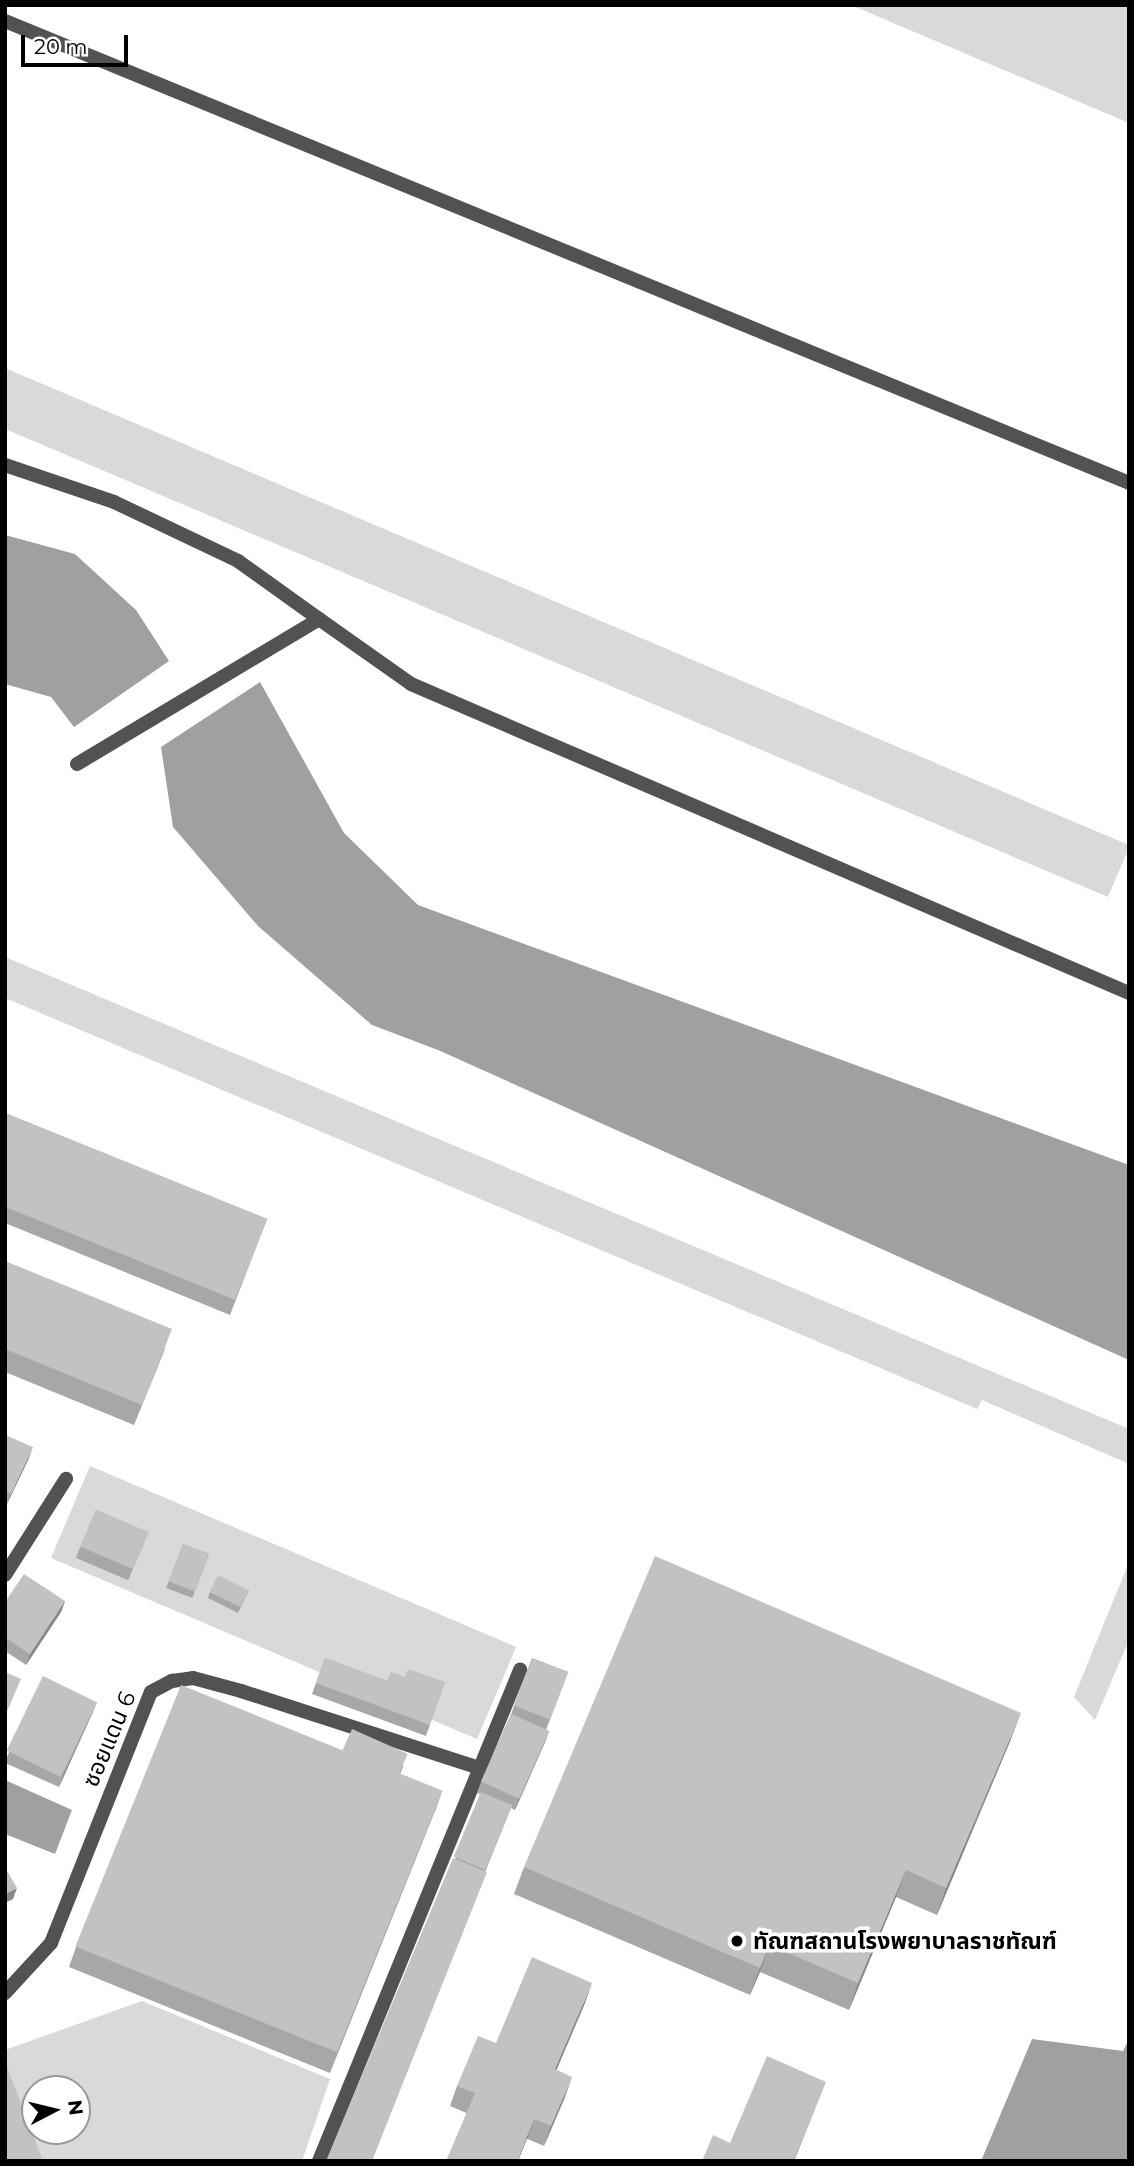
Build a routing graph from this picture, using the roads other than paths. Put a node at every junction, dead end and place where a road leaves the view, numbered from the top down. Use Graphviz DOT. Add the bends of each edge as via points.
graph roads {
  1 [pos="5,21"];
  2 [pos="5,465"];
  3 [pos="1129,483"];
  4 [pos="319,619"];
  5 [pos="77,764"];
  6 [pos="1129,993"];
  7 [pos="66,1479"];
  8 [pos="5,1574"];
  9 [pos="520,1670"];
  10 [pos="480,1768"];
  11 [pos="5,1993"];
  12 [pos="319,2161"];
  1 -- 3 [label="street"];
  2 -- 4 [label="street" via="114,502 238,561"];
  4 -- 5 [label="street"];
  4 -- 6 [label="street" via="411,684"];
  7 -- 8 [label="street"];
  9 -- 10 [label="street"];
  10 -- 11 [label="street, ซอยแดน 6" via="241,1691 192,1678 172,1681 151,1692 51,1942"];
  10 -- 12 [label="street"];
}
